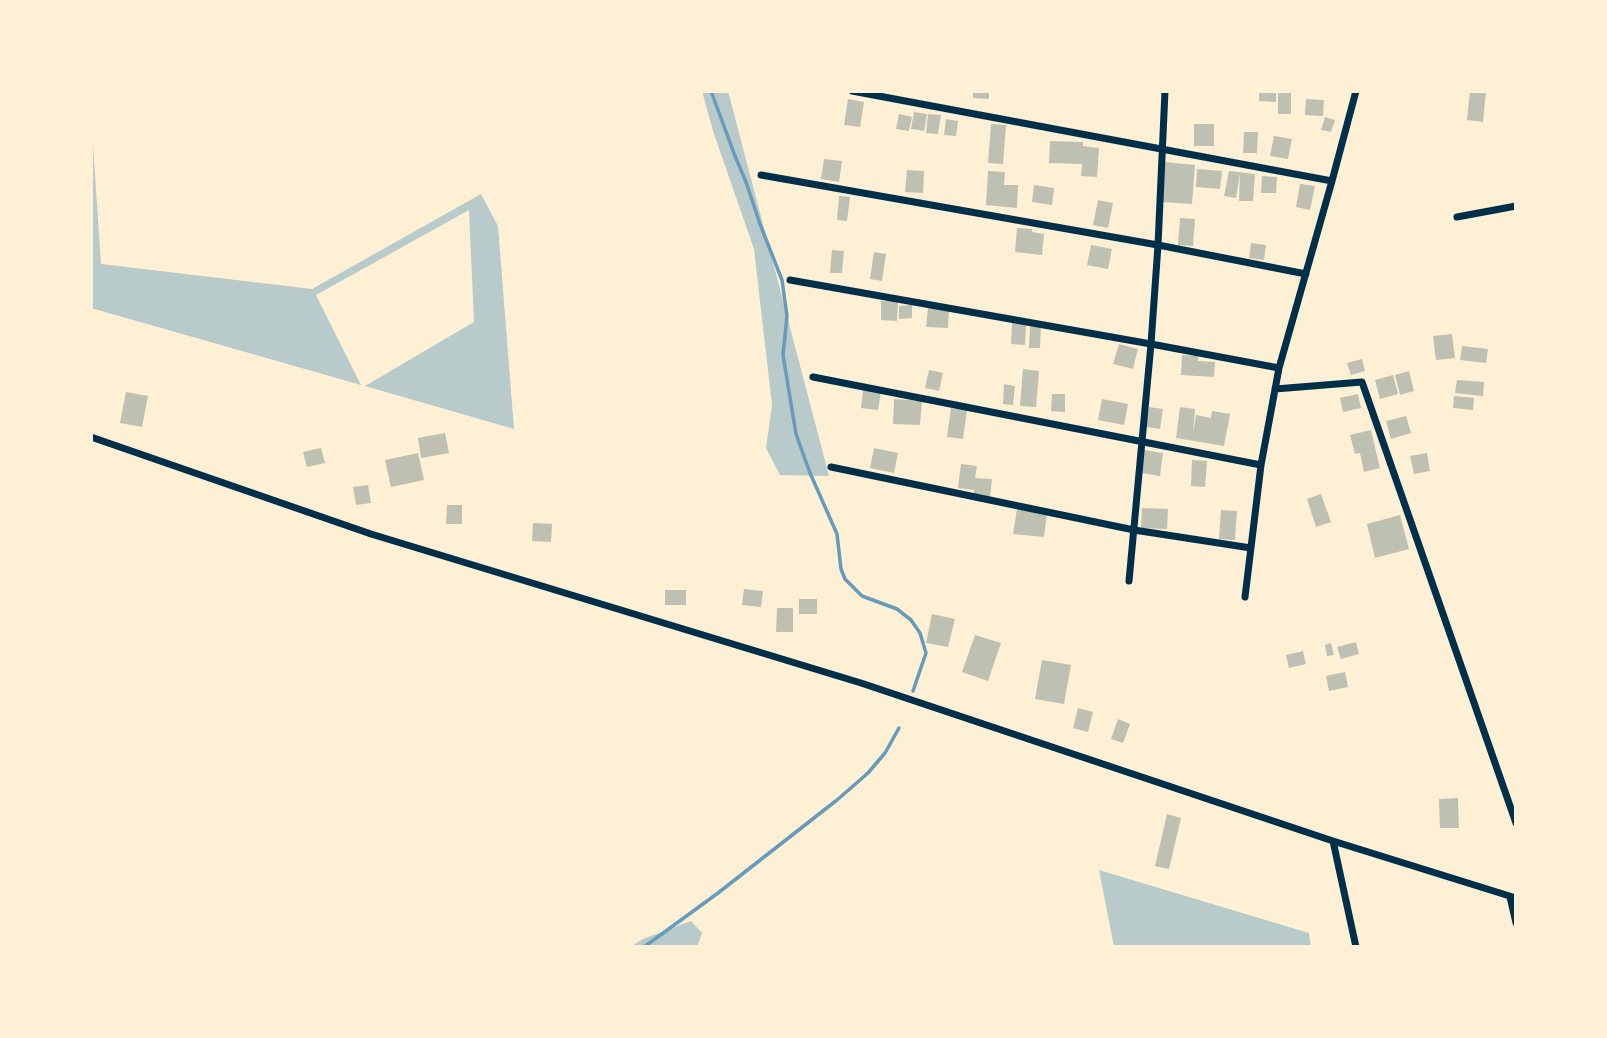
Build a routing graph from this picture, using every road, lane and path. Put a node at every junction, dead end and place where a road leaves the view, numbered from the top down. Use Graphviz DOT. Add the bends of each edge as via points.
graph roads {
  1 [pos="852,91"];
  2 [pos="1165,91"];
  3 [pos="1356,91"];
  4 [pos="1162,149"];
  5 [pos="761,175"];
  6 [pos="1332,181"];
  7 [pos="1516,206"];
  8 [pos="1457,217"];
  9 [pos="1158,245"];
  10 [pos="1306,274"];
  11 [pos="790,280"];
  12 [pos="1151,344"];
  13 [pos="1279,368"];
  14 [pos="813,377"];
  15 [pos="1275,389"];
  16 [pos="91,436"];
  17 [pos="1143,442"];
  18 [pos="1261,465"];
  19 [pos="831,467"];
  20 [pos="1134,530"];
  21 [pos="1251,548"];
  22 [pos="1129,581"];
  23 [pos="1245,597"];
  24 [pos="1516,823"];
  25 [pos="1333,841"];
  26 [pos="1514,898"];
  27 [pos="1516,923"];
  28 [pos="1356,947"];
  1 -- 4 [label="street"];
  2 -- 4 [label="street"];
  3 -- 6 [label="street"];
  4 -- 6 [label="street"];
  4 -- 9 [label="street"];
  5 -- 9 [label="street"];
  6 -- 10 [label="street"];
  7 -- 8 [label="street"];
  9 -- 10 [label="street"];
  9 -- 12 [label="street"];
  10 -- 13 [label="street"];
  11 -- 12 [label="street"];
  12 -- 13 [label="street"];
  12 -- 17 [label="street"];
  13 -- 15 [label="street"];
  14 -- 17 [label="street"];
  15 -- 18 [label="street"];
  15 -- 24 [label="street" via="1362,382"];
  16 -- 25 [label="street" via="371,534 861,682"];
  17 -- 18 [label="street"];
  17 -- 20 [label="street"];
  18 -- 21 [label="street"];
  19 -- 20 [label="street"];
  20 -- 21 [label="street"];
  20 -- 22 [label="street"];
  21 -- 23 [label="street"];
  25 -- 26 [label="street"];
  25 -- 28 [label="street"];
  26 -- 27 [label="street"];
}
